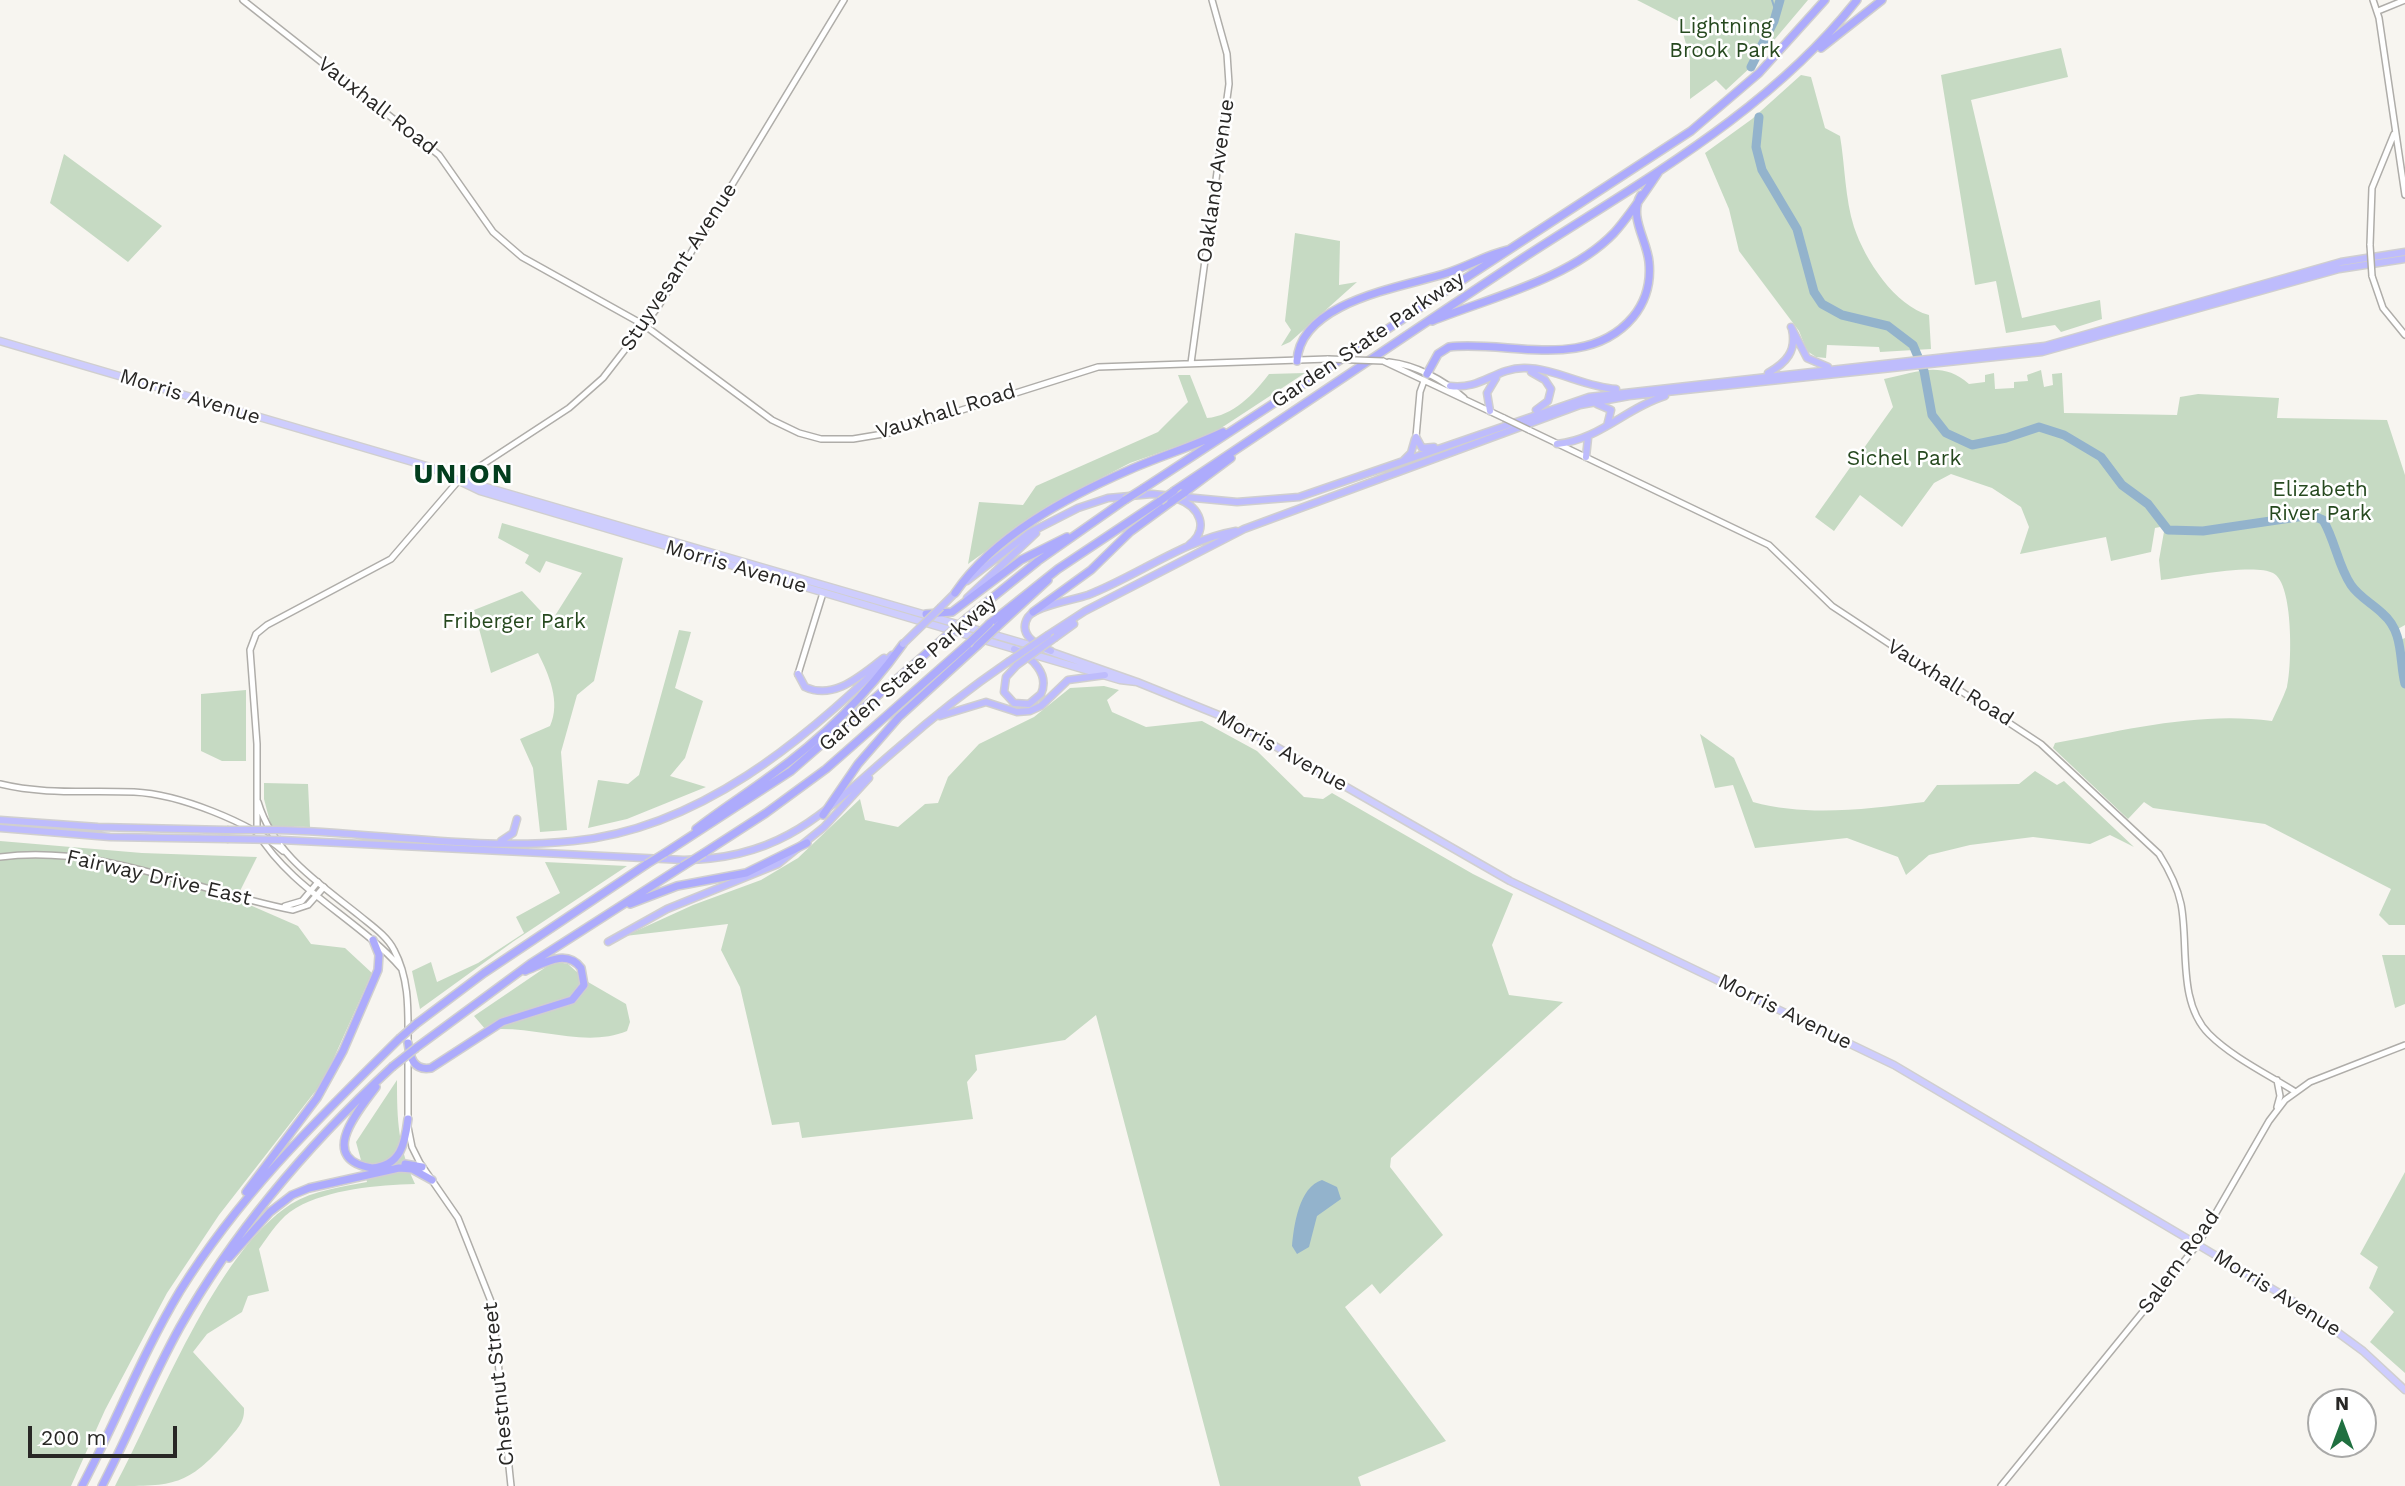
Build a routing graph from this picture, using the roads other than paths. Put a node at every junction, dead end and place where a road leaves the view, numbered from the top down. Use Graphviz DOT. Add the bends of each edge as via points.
graph roads {
  1 [pos="243,0"];
  2 [pos="844,0"];
  3 [pos="1213,0"];
  4 [pos="1825,0"];
  5 [pos="1857,0"];
  6 [pos="1882,0"];
  7 [pos="2373,0"];
  8 [pos="2405,0"];
  9 [pos="2378,11"];
  10 [pos="1798,65"];
  11 [pos="2395,131"];
  12 [pos="2399,158"];
  13 [pos="2384,162"];
  14 [pos="1662,168"];
  15 [pos="1641,195"];
  16 [pos="2405,195"];
  17 [pos="2405,246"];
  18 [pos="1512,249"];
  19 [pos="2395,253"];
  20 [pos="2405,253"];
  21 [pos="2405,259"];
  22 [pos="644,325"];
  23 [pos="1415,328"];
  24 [pos="2405,334"];
  25 [pos="0,341"];
  26 [pos="1297,361"];
  27 [pos="1383,361"];
  28 [pos="1932,361"];
  29 [pos="1191,363"];
  30 [pos="1909,364"];
  31 [pos="1836,368"];
  32 [pos="1519,369"];
  33 [pos="1502,373"];
  34 [pos="1763,376"];
  35 [pos="1426,377"];
  36 [pos="1450,386"];
  37 [pos="1632,389"];
  38 [pos="1680,391"];
  39 [pos="1466,400"];
  40 [pos="1588,403"];
  41 [pos="1490,411"];
  42 [pos="1519,419"];
  43 [pos="1249,420"];
  44 [pos="1607,426"];
  45 [pos="1256,436"];
  46 [pos="1416,437"];
  47 [pos="1588,438"];
  48 [pos="1558,444"];
  49 [pos="1450,445"];
  50 [pos="1586,457"];
  51 [pos="1401,463"];
  52 [pos="459,480"];
  53 [pos="1152,494"];
  54 [pos="1054,519"];
  55 [pos="1244,529"];
  56 [pos="1074,535"];
  57 [pos="1182,551"];
  58 [pos="823,593"];
  59 [pos="955,593"];
  60 [pos="957,608"];
  61 [pos="1033,612"];
  62 [pos="926,614"];
  63 [pos="993,626"];
  64 [pos="1052,636"];
  65 [pos="903,644"];
  66 [pos="1014,649"];
  67 [pos="1051,651"];
  68 [pos="798,674"];
  69 [pos="1105,675"];
  70 [pos="1137,682"];
  71 [pos="926,724"];
  72 [pos="899,747"];
  73 [pos="0,784"];
  74 [pos="257,795"];
  75 [pos="823,814"];
  76 [pos="517,819"];
  77 [pos="0,820"];
  78 [pos="0,828"];
  79 [pos="257,832"];
  80 [pos="498,842"];
  81 [pos="807,843"];
  82 [pos="283,851"];
  83 [pos="665,853"];
  84 [pos="0,857"];
  85 [pos="318,882"];
  86 [pos="324,887"];
  87 [pos="311,890"];
  88 [pos="318,895"];
  89 [pos="275,905"];
  90 [pos="606,915"];
  91 [pos="373,940"];
  92 [pos="608,942"];
  93 [pos="401,968"];
  94 [pos="514,975"];
  95 [pos="412,1045"];
  96 [pos="2405,1045"];
  97 [pos="392,1067"];
  98 [pos="2277,1080"];
  99 [pos="2294,1091"];
  100 [pos="2276,1110"];
  101 [pos="408,1119"];
  102 [pos="381,1167"];
  103 [pos="422,1167"];
  104 [pos="432,1180"];
  105 [pos="2198,1244"];
  106 [pos="209,1248"];
  107 [pos="205,1285"];
  108 [pos="2405,1390"];
  109 [pos="82,1486"];
  110 [pos="102,1486"];
  111 [pos="511,1486"];
  112 [pos="2001,1486"];
  1 -- 22 [label="street, Vauxhall Road" via="439,155 504,243"];
  2 -- 22 [label="street, Stuyvesant Avenue"];
  3 -- 29 [label="street, Oakland Avenue" via="1227,54 1229,84"];
  4 -- 18 [label="highway, Garden State Parkway" via="1734,97 1668,147"];
  5 -- 10 [label="highway, Garden State Parkway"];
  6 -- 10 [label="highway"];
  7 -- 9 [label="street"];
  8 -- 9 [label="street"];
  9 -- 11 [label="street"];
  10 -- 14 [label="highway, Garden State Parkway" via="1740,114"];
  11 -- 12 [label="street"];
  11 -- 13 [label="street"];
  12 -- 13 [label="street"];
  12 -- 16 [label="street"];
  13 -- 24 [label="street, bridge" via="2372,188 2372,276 2383,309"];
  14 -- 15 [label="highway"];
  14 -- 23 [label="highway, Garden State Parkway"];
  15 -- 23 [label="highway" via="1613,234 1556,272"];
  15 -- 35 [label="highway" via="1635,213 1648,257 1648,284 1639,308 1624,326 1598,342 1573,349 1448,347 1438,354"];
  17 -- 19 [label="street"];
  18 -- 26 [label="highway" via="1353,301 1306,335"];
  18 -- 43 [label="highway, Garden State Parkway"];
  19 -- 20 [label="highway"];
  19 -- 28 [label="highway" via="2341,262 2060,342"];
  21 -- 28 [label="highway" via="2339,269 2051,351"];
  22 -- 29 [label="street, Vauxhall Road" via="772,420 821,439 889,433 1098,367"];
  22 -- 52 [label="street, Stuyvesant Avenue" via="582,397"];
  23 -- 45 [label="highway, Garden State Parkway"];
  25 -- 52 [label="main road, Morris Avenue" via="429,467"];
  26 -- 27 [label="street, Vauxhall Road, bridge"];
  26 -- 29 [label="street, Vauxhall Road"];
  27 -- 35 [label="street, Vauxhall Road"];
  27 -- 35 [label="street, Vauxhall Road" via="1406,364"];
  28 -- 30 [label="highway"];
  30 -- 31 [label="highway"];
  30 -- 38 [label="highway"];
  31 -- 34 [label="highway"];
  31 -- 34 [label="highway" via="1807,358 1791,327 1793,345 1788,358"];
  32 -- 33 [label="highway"];
  32 -- 37 [label="highway" via="1593,386"];
  32 -- 42 [label="highway" via="1543,377 1552,392 1547,403"];
  33 -- 36 [label="highway" via="1475,386"];
  33 -- 41 [label="highway" via="1488,391"];
  34 -- 37 [label="highway"];
  35 -- 36 [label="street, Vauxhall Road"];
  35 -- 39 [label="street, Vauxhall Road"];
  35 -- 46 [label="street"];
  36 -- 39 [label="street, Vauxhall Road"];
  37 -- 42 [label="highway" via="1580,399"];
  38 -- 40 [label="highway"];
  38 -- 44 [label="highway" via="1648,401"];
  39 -- 41 [label="street, Vauxhall Road"];
  40 -- 44 [label="highway" via="1610,408"];
  40 -- 55 [label="highway"];
  41 -- 48 [label="street, Vauxhall Road, bridge"];
  42 -- 49 [label="highway"];
  43 -- 56 [label="highway, Garden State Parkway, bridge"];
  43 -- 59 [label="highway" via="1193,447 1128,470 1044,516 991,554"];
  44 -- 47 [label="highway"];
  45 -- 61 [label="highway, bridge"];
  45 -- 63 [label="highway, Garden State Parkway, bridge" via="1058,569"];
  46 -- 49 [label="highway" via="1424,448"];
  46 -- 51 [label="highway" via="1411,453"];
  47 -- 48 [label="highway"];
  47 -- 50 [label="highway"];
  48 -- 50 [label="street, Vauxhall Road"];
  49 -- 51 [label="highway"];
  50 -- 98 [label="street, Vauxhall Road" via="1769,545 1832,606 2041,744 2163,860 2181,904 2191,1002 2198,1020 2217,1041"];
  51 -- 53 [label="highway" via="1328,490 1291,498 1228,502"];
  52 -- 58 [label="main road, Morris Avenue" via="480,491"];
  52 -- 62 [label="main road, Morris Avenue"];
  52 -- 74 [label="street, Stuyvesant Avenue" via="391,559 256,634 250,653"];
  53 -- 54 [label="highway" via="1108,498"];
  53 -- 57 [label="highway" via="1187,502 1198,512 1199,534"];
  54 -- 59 [label="highway" via="1006,548"];
  54 -- 60 [label="highway"];
  55 -- 57 [label="highway"];
  55 -- 64 [label="highway" via="1110,598"];
  56 -- 60 [label="highway" via="1021,560"];
  56 -- 83 [label="highway, Garden State Parkway, bridge" via="967,618 797,766"];
  57 -- 61 [label="highway" via="1095,592"];
  58 -- 66 [label="main road, Morris Avenue"];
  58 -- 68 [label="street"];
  59 -- 65 [label="highway, bridge"];
  60 -- 62 [label="highway" via="943,615"];
  61 -- 67 [label="highway" via="1026,622 1027,635"];
  62 -- 67 [label="main road, Morris Avenue"];
  63 -- 75 [label="highway, bridge" via="899,717"];
  63 -- 90 [label="highway, Garden State Parkway, bridge" via="774,808"];
  64 -- 66 [label="highway, bridge" via="1017,664 1006,677 1005,694 1017,704 1032,703 1043,691 1043,678 1032,660"];
  64 -- 71 [label="highway, bridge" via="1008,662"];
  65 -- 68 [label="highway" via="857,679 835,688 807,688"];
  65 -- 80 [label="highway" via="810,729 725,789 634,828 565,842"];
  65 -- 83 [label="highway" via="834,724"];
  66 -- 69 [label="main road, Morris Avenue"];
  67 -- 70 [label="main road, Morris Avenue"];
  69 -- 70 [label="main road, Morris Avenue"];
  69 -- 71 [label="highway" via="1060,684 1033,710 1017,712 982,702"];
  70 -- 105 [label="main road, Morris Avenue" via="1231,722 1510,881 1884,1060"];
  71 -- 72 [label="highway"];
  72 -- 75 [label="highway"];
  72 -- 81 [label="highway"];
  73 -- 79 [label="street" via="36,791 149,794 206,810"];
  74 -- 79 [label="street, Stuyvesant Avenue"];
  74 -- 82 [label="street, Stuyvesant Avenue"];
  75 -- 78 [label="highway, bridge" via="776,842 723,857 684,860"];
  76 -- 80 [label="highway" via="513,833"];
  77 -- 80 [label="highway, bridge"];
  79 -- 82 [label="street"];
  79 -- 87 [label="street"];
  81 -- 90 [label="highway" via="752,872 670,888"];
  81 -- 92 [label="highway" via="760,874 674,906"];
  82 -- 85 [label="street, Chestnut Street"];
  83 -- 106 [label="highway, Garden State Parkway, bridge" via="484,973 416,1024 304,1131"];
  84 -- 89 [label="street, Fairway Drive East" via="46,854 89,858"];
  85 -- 86 [label="street, Chestnut Street"];
  85 -- 87 [label="street, Fairway Drive East"];
  86 -- 88 [label="street"];
  86 -- 93 [label="street, Chestnut Street" via="386,938"];
  87 -- 88 [label="street"];
  87 -- 89 [label="street, Fairway Drive East" via="296,904"];
  88 -- 89 [label="street, Fairway Drive East" via="299,909"];
  88 -- 91 [label="street"];
  90 -- 94 [label="highway, Garden State Parkway"];
  91 -- 93 [label="street"];
  91 -- 106 [label="highway" via="378,970 336,1065"];
  93 -- 95 [label="street, Chestnut Street" via="408,992"];
  94 -- 95 [label="highway, Garden State Parkway"];
  94 -- 95 [label="highway" via="565,958 581,968 584,985 572,1000 502,1022 431,1068 415,1065"];
  95 -- 97 [label="highway, Garden State Parkway, bridge"];
  95 -- 101 [label="street, Chestnut Street"];
  96 -- 99 [label="street, Salem Road"];
  97 -- 102 [label="highway" via="344,1136 346,1150 356,1162"];
  97 -- 107 [label="highway, Garden State Parkway" via="303,1157"];
  98 -- 99 [label="street, Vauxhall Road"];
  98 -- 100 [label="street" via="2280,1096"];
  99 -- 100 [label="street, Salem Road"];
  100 -- 105 [label="street, Salem Road"];
  101 -- 102 [label="highway" via="400,1152"];
  101 -- 103 [label="street, Chestnut Street" via="412,1147"];
  102 -- 103 [label="highway" via="404,1163"];
  103 -- 104 [label="street, Chestnut Street"];
  104 -- 107 [label="highway" via="402,1168 298,1192 267,1215"];
  104 -- 111 [label="street, Chestnut Street" via="458,1218 492,1304"];
  105 -- 108 [label="main road, Morris Avenue" via="2321,1319"];
  105 -- 112 [label="street, Salem Road"];
  106 -- 109 [label="highway, Garden State Parkway" via="161,1325"];
  107 -- 110 [label="highway, Garden State Parkway"];
}
